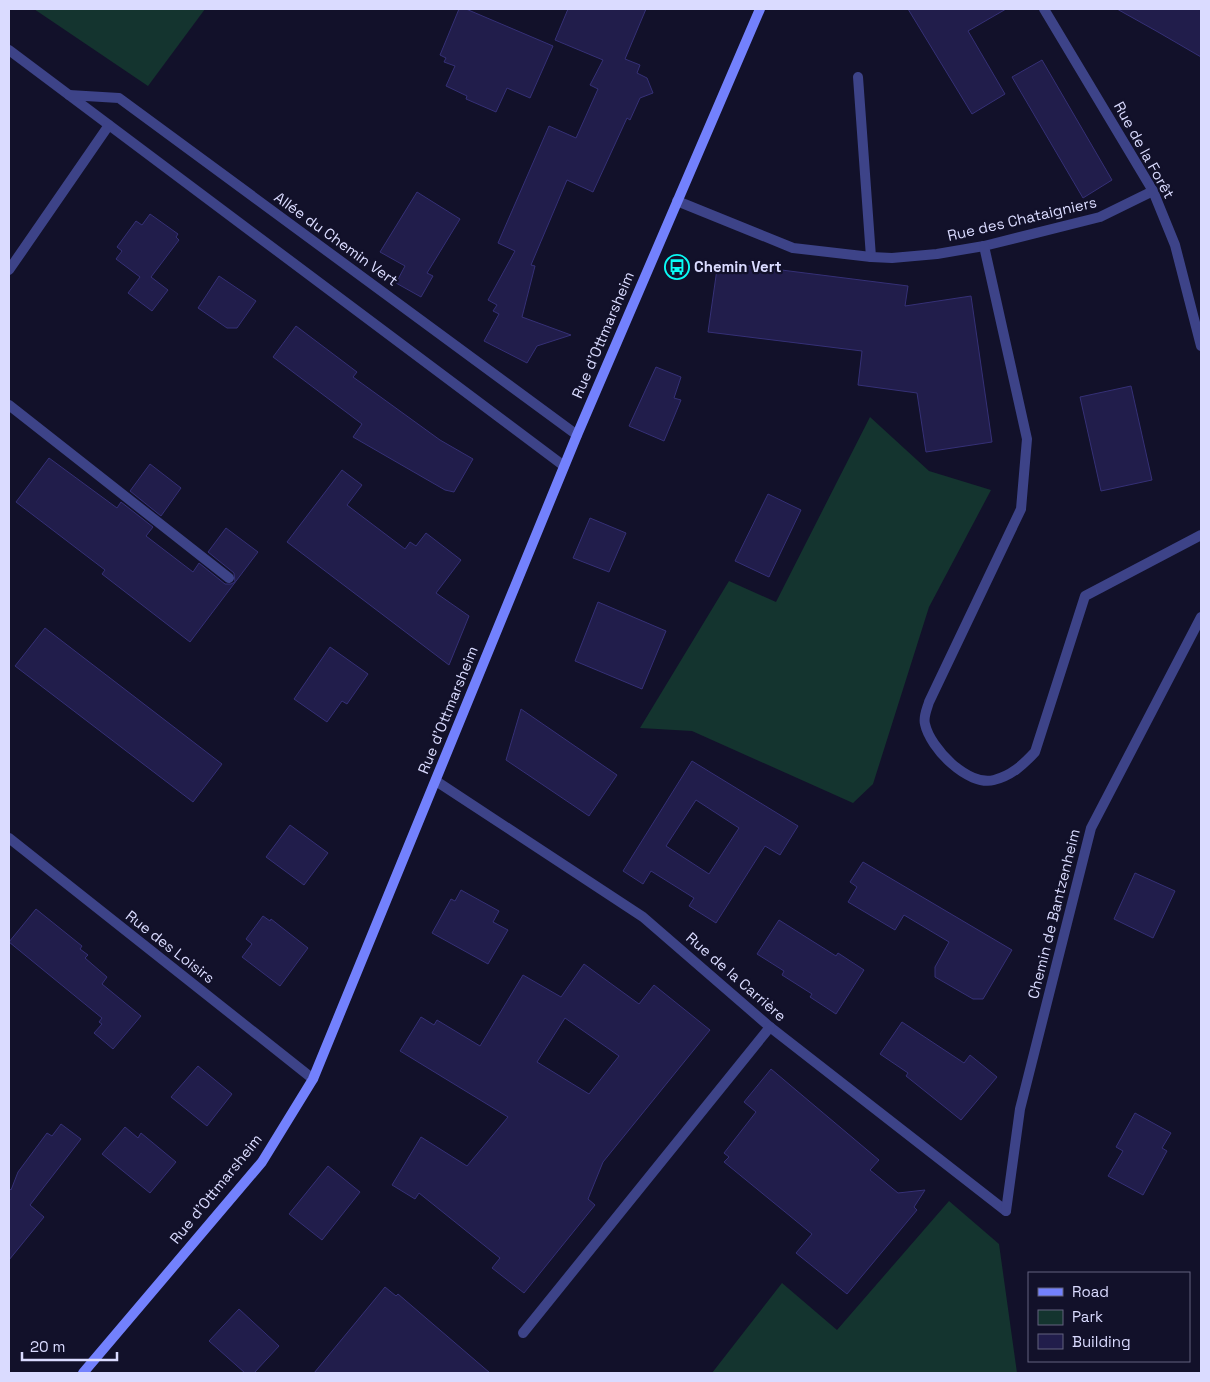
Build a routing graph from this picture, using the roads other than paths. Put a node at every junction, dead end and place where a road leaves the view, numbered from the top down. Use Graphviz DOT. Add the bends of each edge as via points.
graph roads {
  1 [pos="760,9"];
  2 [pos="1044,9"];
  3 [pos="9,50"];
  4 [pos="858,77"];
  5 [pos="68,95"];
  6 [pos="109,125"];
  7 [pos="1153,191"];
  8 [pos="677,201"];
  9 [pos="984,246"];
  10 [pos="871,257"];
  11 [pos="9,270"];
  12 [pos="1201,346"];
  13 [pos="9,405"];
  14 [pos="577,435"];
  15 [pos="564,466"];
  16 [pos="1201,535"];
  17 [pos="229,578"];
  18 [pos="1201,617"];
  19 [pos="436,781"];
  20 [pos="9,838"];
  21 [pos="770,1027"];
  22 [pos="313,1079"];
  23 [pos="1006,1211"];
  24 [pos="523,1332"];
  25 [pos="83,1373"];
  1 -- 8 [label="main road, Rue d'Ottmarsheim"];
  2 -- 7 [label="street, Rue de la Forêt"];
  3 -- 5 [label="street"];
  4 -- 10 [label="street"];
  5 -- 6 [label="street"];
  5 -- 14 [label="street, Allée du Chemin Vert" via="119,98"];
  6 -- 11 [label="street"];
  6 -- 15 [label="street"];
  7 -- 9 [label="street, Rue des Chataigniers" via="1100,217"];
  7 -- 12 [label="street, Rue de la Forêt" via="1175,245"];
  8 -- 10 [label="street, Rue des Chataigniers" via="793,248"];
  8 -- 14 [label="main road, Rue d'Ottmarsheim"];
  9 -- 10 [label="street, Rue des Chataigniers" via="937,254"];
  9 -- 16 [label="street" via="1027,439 1021,509 929,702 924,721 928,738 946,761 976,778 992,781 1023,765 1035,752 1085,596"];
  13 -- 17 [label="street"];
  14 -- 15 [label="main road, Rue d'Ottmarsheim"];
  15 -- 19 [label="main road, Rue d'Ottmarsheim"];
  18 -- 23 [label="street, Chemin de Bantzenheim" via="1091,828 1020,1109"];
  19 -- 21 [label="street, Rue de la Carrière" via="643,917"];
  19 -- 22 [label="main road, Rue d'Ottmarsheim"];
  20 -- 22 [label="street, Rue des Loisirs"];
  21 -- 23 [label="street, Rue de la Carrière"];
  21 -- 24 [label="street"];
  22 -- 25 [label="main road, Rue d'Ottmarsheim" via="262,1162"];
}
